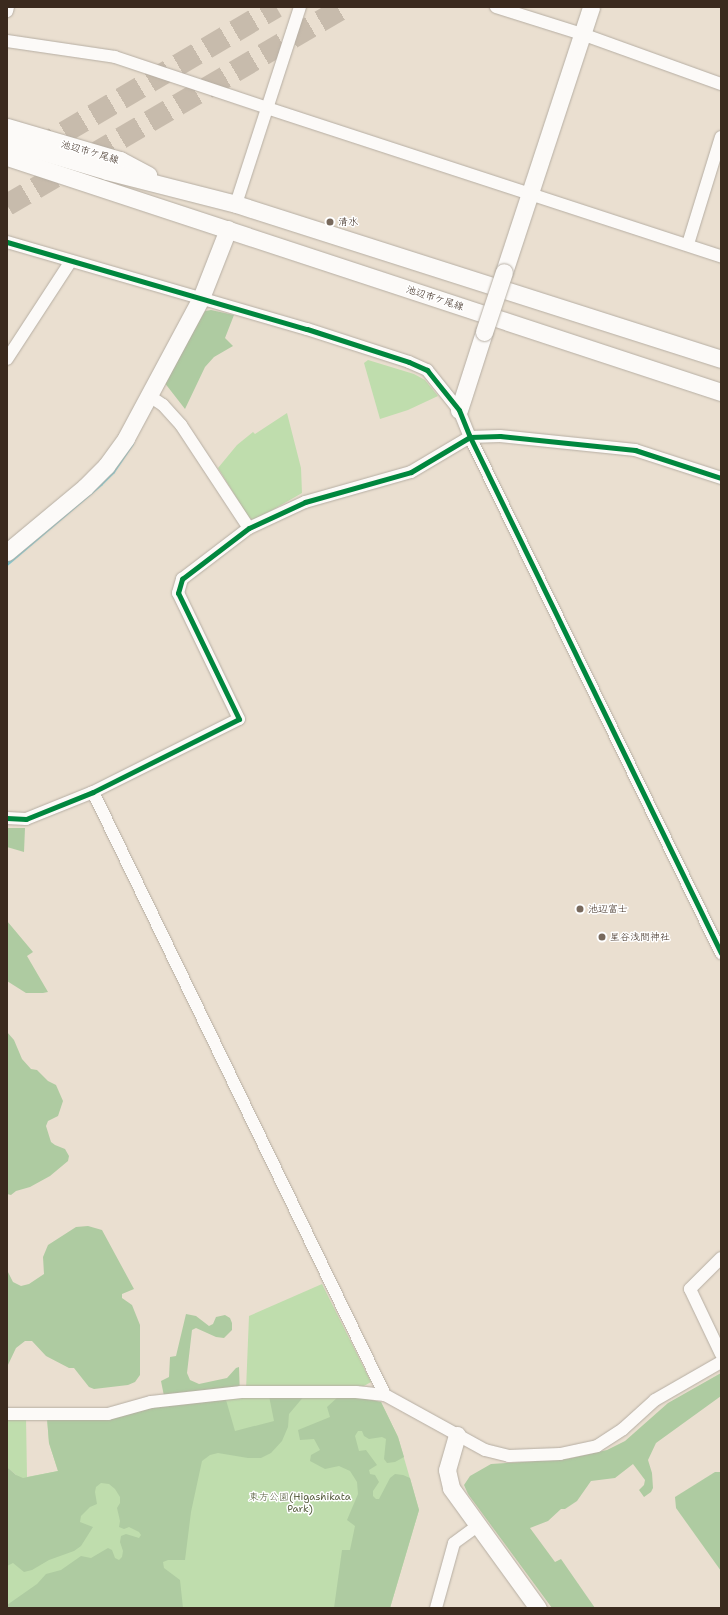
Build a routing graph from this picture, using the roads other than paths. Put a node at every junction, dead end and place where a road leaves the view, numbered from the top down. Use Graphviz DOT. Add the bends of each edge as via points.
graph roads {
  1 [pos="8,7"];
  2 [pos="300,7"];
  3 [pos="496,7"];
  4 [pos="591,7"];
  5 [pos="7,11"];
  6 [pos="582,34"];
  7 [pos="7,41"];
  8 [pos="721,84"];
  9 [pos="267,108"];
  10 [pos="7,127"];
  11 [pos="721,137"];
  12 [pos="7,141"];
  13 [pos="7,157"];
  14 [pos="7,168"];
  15 [pos="169,186"];
  16 [pos="530,194"];
  17 [pos="150,202"];
  18 [pos="236,204"];
  19 [pos="228,229"];
  20 [pos="7,242"];
  21 [pos="688,244"];
  22 [pos="721,256"];
  23 [pos="71,260"];
  24 [pos="201,298"];
  25 [pos="7,358"];
  26 [pos="721,359"];
  27 [pos="721,392"];
  28 [pos="148,395"];
  29 [pos="459,410"];
  30 [pos="470,437"];
  31 [pos="721,478"];
  32 [pos="249,528"];
  33 [pos="7,552"];
  34 [pos="93,792"];
  35 [pos="7,818"];
  36 [pos="721,953"];
  37 [pos="721,1258"];
  38 [pos="721,1354"];
  39 [pos="721,1362"];
  40 [pos="385,1395"];
  41 [pos="7,1414"];
  42 [pos="457,1435"];
  43 [pos="478,1526"];
  44 [pos="436,1608"];
  45 [pos="538,1608"];
  1 -- 5 [label="street"];
  2 -- 9 [label="street"];
  3 -- 6 [label="street"];
  4 -- 6 [label="street"];
  6 -- 8 [label="street"];
  6 -- 16 [label="street"];
  7 -- 9 [label="street" via="115,57"];
  9 -- 16 [label="street"];
  9 -- 18 [label="street"];
  10 -- 15 [label="street, 池辺市ケ尾線" via="120,160"];
  11 -- 21 [label="street"];
  12 -- 15 [label="street, 池辺市ケ尾線" via="107,171"];
  13 -- 17 [label="street, 池辺市ケ尾線"];
  14 -- 17 [label="street, 池辺市ケ尾線" via="65,185"];
  15 -- 18 [label="street, 池辺市ケ尾線"];
  16 -- 21 [label="street"];
  16 -- 29 [label="street, bridge"];
  17 -- 19 [label="street, 池辺市ケ尾線"];
  18 -- 26 [label="street, 池辺市ケ尾線"];
  19 -- 24 [label="street"];
  19 -- 27 [label="street, 池辺市ケ尾線"];
  20 -- 23 [label="street"];
  21 -- 22 [label="street"];
  23 -- 24 [label="street"];
  23 -- 25 [label="street"];
  24 -- 28 [label="street"];
  24 -- 29 [label="street" via="307,329 427,370"];
  28 -- 32 [label="street" via="163,405 181,425"];
  28 -- 33 [label="street" via="126,438 106,466 85,487"];
  29 -- 30 [label="street"];
  30 -- 31 [label="street" via="500,436 635,450"];
  30 -- 32 [label="street" via="410,472 305,502"];
  30 -- 36 [label="street"];
  32 -- 34 [label="street" via="182,579 178,593 239,719"];
  34 -- 35 [label="street" via="26,819"];
  34 -- 40 [label="street"];
  37 -- 38 [label="street" via="690,1289"];
  39 -- 42 [label="street" via="655,1400 623,1429 597,1446 560,1454 509,1456 485,1450"];
  40 -- 41 [label="street" via="356,1392 241,1392 151,1402 108,1414"];
  40 -- 42 [label="street"];
  42 -- 43 [label="street" via="447,1470 451,1488"];
  43 -- 44 [label="street" via="454,1543"];
  43 -- 45 [label="street"];
}
